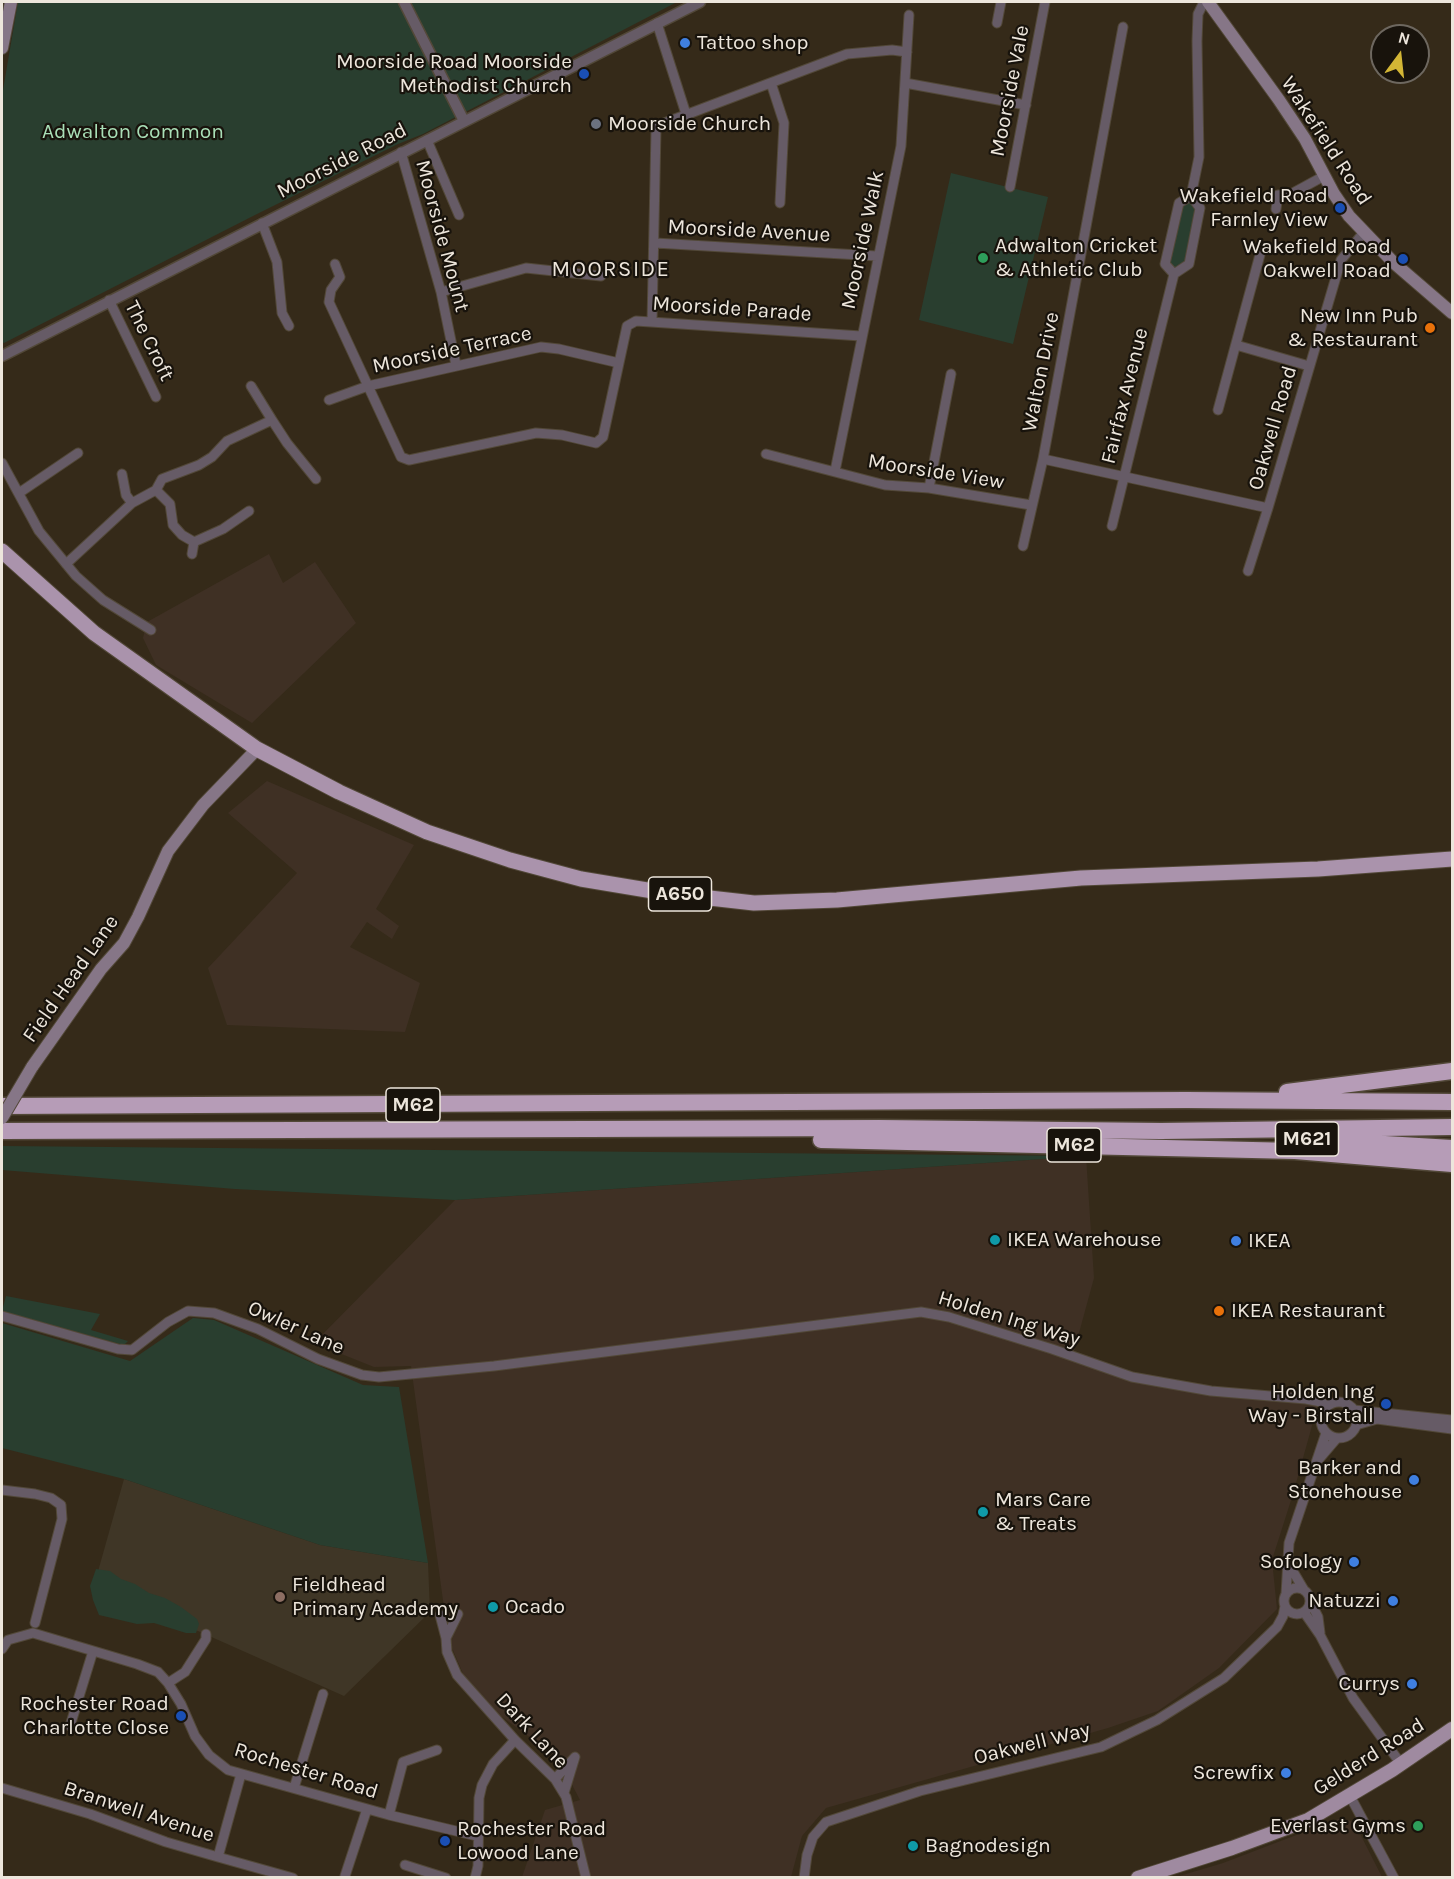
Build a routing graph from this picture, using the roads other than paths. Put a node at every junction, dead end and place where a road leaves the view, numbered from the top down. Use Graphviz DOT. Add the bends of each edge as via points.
graph roads {
  1 [pos="11,2"];
  2 [pos="404,2"];
  3 [pos="700,2"];
  4 [pos="1001,2"];
  5 [pos="1045,2"];
  6 [pos="1206,2"];
  7 [pos="909,15"];
  8 [pos="657,23"];
  9 [pos="997,23"];
  10 [pos="1123,27"];
  11 [pos="2,48"];
  12 [pos="907,52"];
  13 [pos="905,83"];
  14 [pos="771,84"];
  15 [pos="1026,105"];
  16 [pos="686,114"];
  17 [pos="464,120"];
  18 [pos="427,140"];
  19 [pos="401,152"];
  20 [pos="1324,176"];
  21 [pos="1010,187"];
  22 [pos="1191,196"];
  23 [pos="780,202"];
  24 [pos="1276,209"];
  25 [pos="459,215"];
  26 [pos="262,223"];
  27 [pos="1364,232"];
  28 [pos="655,243"];
  29 [pos="1260,252"];
  30 [pos="877,256"];
  31 [pos="335,264"];
  32 [pos="1174,274"];
  33 [pos="601,276"];
  34 [pos="441,292"];
  35 [pos="109,300"];
  36 [pos="1452,313"];
  37 [pos="652,322"];
  38 [pos="289,326"];
  39 [pos="861,336"];
  40 [pos="1236,345"];
  41 [pos="2,356"];
  42 [pos="619,363"];
  43 [pos="456,365"];
  44 [pos="1309,366"];
  45 [pos="951,374"];
  46 [pos="251,386"];
  47 [pos="368,386"];
  48 [pos="156,397"];
  49 [pos="329,400"];
  50 [pos="1218,410"];
  51 [pos="272,420"];
  52 [pos="78,453"];
  53 [pos="766,454"];
  54 [pos="1043,459"];
  55 [pos="2,463"];
  56 [pos="835,471"];
  57 [pos="122,474"];
  58 [pos="1124,476"];
  59 [pos="316,479"];
  60 [pos="928,488"];
  61 [pos="156,490"];
  62 [pos="19,493"];
  63 [pos="132,503"];
  64 [pos="1031,505"];
  65 [pos="1268,508"];
  66 [pos="249,511"];
  67 [pos="1112,526"];
  68 [pos="194,542"];
  69 [pos="1023,546"];
  70 [pos="2,551"];
  71 [pos="192,554"];
  72 [pos="66,564"];
  73 [pos="1248,571"];
  74 [pos="151,630"];
  75 [pos="257,749"];
  76 [pos="1452,859"];
  77 [pos="1452,1071"];
  78 [pos="1227,1100"];
  79 [pos="1452,1102"];
  80 [pos="2,1106"];
  81 [pos="2,1118"];
  82 [pos="1452,1127"];
  83 [pos="696,1129"];
  84 [pos="2,1131"];
  85 [pos="1161,1131"];
  86 [pos="1452,1148"];
  87 [pos="1452,1164"];
  88 [pos="2,1316"];
  89 [pos="593,1353"];
  90 [pos="1306,1399"];
  91 [pos="1327,1406"];
  92 [pos="1354,1410"];
  93 [pos="1321,1416"];
  94 [pos="1416,1416"];
  95 [pos="1452,1420"];
  96 [pos="1356,1425"];
  97 [pos="1434,1427"];
  98 [pos="1452,1429"];
  99 [pos="1326,1433"];
  100 [pos="1337,1438"];
  101 [pos="1316,1463"];
  102 [pos="2,1490"];
  103 [pos="1288,1563"];
  104 [pos="1304,1590"];
  105 [pos="1286,1594"];
  106 [pos="1310,1601"];
  107 [pos="1285,1606"];
  108 [pos="1301,1613"];
  109 [pos="458,1614"];
  110 [pos="440,1615"];
  111 [pos="35,1623"];
  112 [pos="1277,1627"];
  113 [pos="206,1634"];
  114 [pos="1320,1635"];
  115 [pos="446,1638"];
  116 [pos="2,1649"];
  117 [pos="93,1651"];
  118 [pos="168,1683"];
  119 [pos="323,1694"];
  120 [pos="70,1726"];
  121 [pos="1452,1729"];
  122 [pos="515,1740"];
  123 [pos="437,1750"];
  124 [pos="1401,1764"];
  125 [pos="241,1774"];
  126 [pos="555,1779"];
  127 [pos="2,1788"];
  128 [pos="294,1788"];
  129 [pos="564,1793"];
  130 [pos="1350,1796"];
  131 [pos="367,1809"];
  132 [pos="389,1815"];
  133 [pos="477,1836"];
  134 [pos="218,1857"];
  135 [pos="405,1865"];
  136 [pos="424,1874"];
  137 [pos="345,1876"];
  138 [pos="293,1878"];
  139 [pos="446,1878"];
  140 [pos="475,1878"];
  141 [pos="586,1878"];
  142 [pos="804,1878"];
  143 [pos="1138,1878"];
  144 [pos="1394,1878"];
  1 -- 11 [label="main road"];
  2 -- 17 [label="street"];
  3 -- 8 [label="street, Moorside Road"];
  4 -- 9 [label="street"];
  5 -- 15 [label="street, Moorside Vale"];
  6 -- 20 [label="main road, Wakefield Road" via="1279,100"];
  6 -- 22 [label="street, Fairfax Avenue" via="1198,14 1199,158"];
  7 -- 12 [label="street, Moorside Walk"];
  8 -- 16 [label="street"];
  8 -- 17 [label="street, Moorside Road"];
  10 -- 54 [label="street, Walton Drive"];
  12 -- 13 [label="street, Moorside Walk"];
  12 -- 14 [label="street" via="847,54"];
  13 -- 15 [label="street"];
  13 -- 30 [label="street, Moorside Walk" via="901,146"];
  14 -- 16 [label="street"];
  14 -- 23 [label="street" via="784,123"];
  15 -- 21 [label="street, Moorside Vale"];
  16 -- 28 [label="street" via="656,129"];
  17 -- 18 [label="street, Moorside Road"];
  18 -- 19 [label="street, Moorside Road"];
  18 -- 25 [label="street"];
  19 -- 26 [label="street, Moorside Road"];
  19 -- 34 [label="street, Moorside Mount"];
  20 -- 24 [label="street" via="1291,194 1278,195"];
  20 -- 27 [label="main road, Wakefield Road"];
  22 -- 32 [label="street, Fairfax Avenue" via="1179,203 1165,264"];
  22 -- 32 [label="street, Fairfax Avenue" via="1200,208 1189,264"];
  26 -- 35 [label="street, Moorside Road"];
  26 -- 38 [label="street" via="277,262 282,314"];
  27 -- 36 [label="main road, Wakefield Road"];
  27 -- 44 [label="street, Oakwell Road" via="1341,260"];
  28 -- 30 [label="street, Moorside Avenue"];
  28 -- 37 [label="street"];
  29 -- 40 [label="street"];
  30 -- 39 [label="street, Moorside Walk"];
  31 -- 47 [label="street" via="340,276 329,302"];
  32 -- 58 [label="street, Fairfax Avenue"];
  33 -- 34 [label="street" via="526,268"];
  34 -- 43 [label="street, Moorside Mount"];
  35 -- 41 [label="street, Moorside Road"];
  35 -- 48 [label="street, The Croft"];
  37 -- 39 [label="street, Moorside Parade"];
  37 -- 42 [label="street, Moorside Parade" via="636,321 627,326"];
  39 -- 56 [label="street, Moorside Walk"];
  40 -- 44 [label="street"];
  40 -- 50 [label="street"];
  42 -- 43 [label="street, Moorside Terrace" via="541,347"];
  42 -- 47 [label="street" via="603,438 596,442 536,433 409,460 401,457"];
  43 -- 47 [label="street, Moorside Terrace"];
  44 -- 65 [label="street, Oakwell Road"];
  45 -- 60 [label="street"];
  46 -- 51 [label="street"];
  47 -- 49 [label="street, Moorside Terrace"];
  51 -- 59 [label="street"];
  51 -- 61 [label="street" via="227,441 199,465 162,479"];
  52 -- 62 [label="street"];
  53 -- 56 [label="street, Moorside View"];
  54 -- 58 [label="street"];
  54 -- 64 [label="street, Walton Drive"];
  55 -- 62 [label="street"];
  56 -- 60 [label="street, Moorside View" via="885,485"];
  57 -- 63 [label="street" via="126,495"];
  58 -- 65 [label="street"];
  58 -- 67 [label="street, Fairfax Avenue"];
  60 -- 64 [label="street, Moorside View"];
  61 -- 63 [label="street"];
  61 -- 68 [label="street" via="170,504 173,525"];
  62 -- 72 [label="street" via="39,531"];
  63 -- 72 [label="street"];
  64 -- 69 [label="street, Walton Drive"];
  65 -- 73 [label="street, Oakwell Road"];
  66 -- 68 [label="street"];
  68 -- 71 [label="street"];
  70 -- 75 [label="highway, A650" via="94,633"];
  72 -- 74 [label="street" via="103,600"];
  75 -- 76 [label="highway, A650" via="427,832 510,860 581,879 754,903 837,900 1081,878"];
  75 -- 81 [label="main road, Field Head Lane, bridge" via="203,805 168,851 124,943 32,1067"];
  77 -- 78 [label="highway, M621"];
  78 -- 79 [label="highway, M62"];
  78 -- 80 [label="highway, M62"];
  82 -- 85 [label="highway, M62"];
  83 -- 84 [label="highway, M62"];
  83 -- 85 [label="highway, M62"];
  83 -- 87 [label="highway, M62" via="800,1139 1295,1151"];
  85 -- 86 [label="highway, M621"];
  88 -- 89 [label="street, Owler Lane" via="132,1350 188,1311 214,1313 258,1329 318,1359 379,1377"];
  89 -- 90 [label="street, Holden Ing Way" via="921,1312 949,1317 1132,1377 1211,1391"];
  90 -- 91 [label="street, Holden Ing Way"];
  90 -- 93 [label="street"];
  91 -- 92 [label="street, Holden Ing Way" via="1338,1402"];
  91 -- 93 [label="street"];
  92 -- 94 [label="street, Holden Ing Way"];
  92 -- 96 [label="street"];
  93 -- 99 [label="street"];
  94 -- 95 [label="street, Holden Ing Way"];
  94 -- 97 [label="street, Holden Ing Way"];
  96 -- 97 [label="street, Holden Ing Way" via="1377,1419"];
  96 -- 100 [label="street, Holden Ing Way" via="1349,1435"];
  97 -- 98 [label="street, Holden Ing Way"];
  99 -- 100 [label="street"];
  99 -- 101 [label="street"];
  100 -- 101 [label="street, Holden Ing Way"];
  101 -- 103 [label="street" via="1289,1543"];
  102 -- 111 [label="street" via="51,1498 61,1505 62,1519"];
  103 -- 104 [label="street"];
  103 -- 105 [label="street"];
  104 -- 105 [label="street" via="1292,1588"];
  104 -- 106 [label="street"];
  105 -- 107 [label="street"];
  106 -- 108 [label="street"];
  106 -- 114 [label="street" via="1318,1617"];
  107 -- 108 [label="street" via="1290,1612"];
  107 -- 112 [label="street, Oakwell Way"];
  108 -- 112 [label="street, Oakwell Way"];
  108 -- 114 [label="street"];
  109 -- 115 [label="street"];
  110 -- 115 [label="street, Dark Lane"];
  112 -- 142 [label="street, Oakwell Way" via="1224,1678 1157,1720 1101,1747 920,1791 826,1822 813,1837"];
  113 -- 118 [label="street" via="185,1672"];
  114 -- 124 [label="street" via="1353,1698"];
  115 -- 122 [label="street, Dark Lane" via="447,1652 458,1675"];
  116 -- 117 [label="street, Rochester Road" via="8,1640 33,1633"];
  117 -- 118 [label="street, Rochester Road" via="158,1672"];
  117 -- 120 [label="street"];
  118 -- 125 [label="street, Rochester Road" via="209,1755 228,1770"];
  119 -- 128 [label="street"];
  121 -- 124 [label="main road, Gelderd Road"];
  122 -- 126 [label="street, Dark Lane"];
  122 -- 133 [label="street" via="493,1764 482,1785"];
  123 -- 132 [label="street" via="403,1762"];
  124 -- 130 [label="main road, Gelderd Road"];
  125 -- 128 [label="street, Rochester Road"];
  125 -- 134 [label="street, Branwell Avenue"];
  126 -- 129 [label="street, Dark Lane"];
  126 -- 129 [label="street" via="575,1757"];
  127 -- 134 [label="street, Branwell Avenue"];
  128 -- 131 [label="street, Rochester Road"];
  129 -- 141 [label="street, Dark Lane"];
  130 -- 143 [label="main road, Gelderd Road" via="1308,1820"];
  130 -- 144 [label="street"];
  131 -- 132 [label="street, Rochester Road"];
  131 -- 137 [label="street"];
  132 -- 133 [label="street, Rochester Road"];
  133 -- 140 [label="street"];
  134 -- 138 [label="street"];
  135 -- 136 [label="street"];
  136 -- 139 [label="street"];
}
